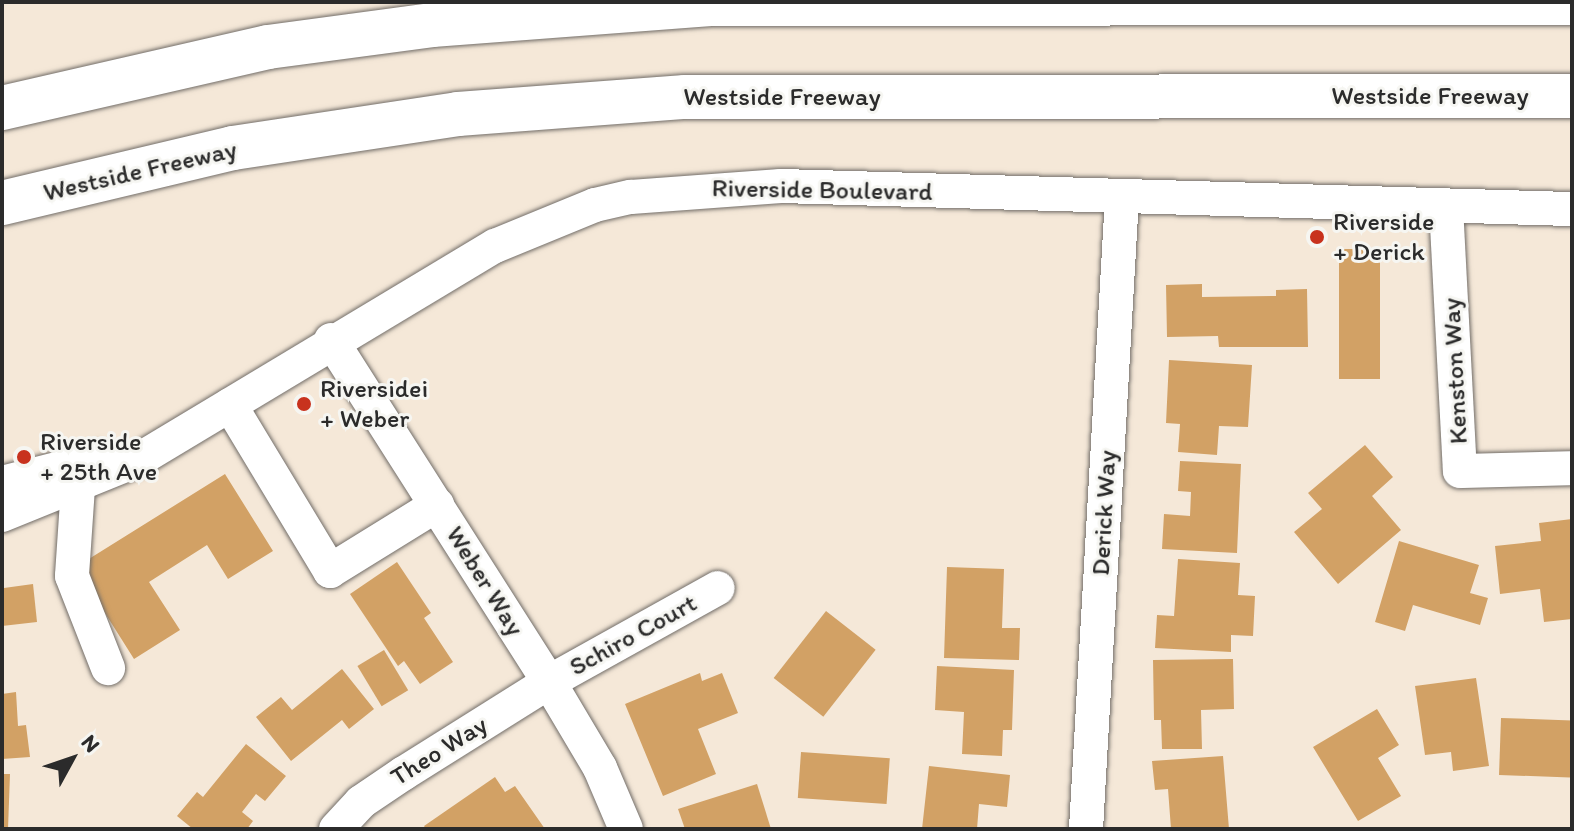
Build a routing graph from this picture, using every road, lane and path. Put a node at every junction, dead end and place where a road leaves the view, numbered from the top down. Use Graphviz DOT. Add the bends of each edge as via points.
graph roads {
  1 [pos="1572,3"];
  2 [pos="1572,96"];
  3 [pos="2,108"];
  4 [pos="1122,197"];
  5 [pos="2,203"];
  6 [pos="1446,206"];
  7 [pos="1572,209"];
  8 [pos="331,340"];
  9 [pos="230,405"];
  10 [pos="140,459"];
  11 [pos="1572,468"];
  12 [pos="2,483"];
  13 [pos="78,487"];
  14 [pos="437,505"];
  15 [pos="2,515"];
  16 [pos="718,588"];
  17 [pos="108,668"];
  18 [pos="549,682"];
  19 [pos="336,829"];
  20 [pos="626,829"];
  21 [pos="1086,829"];
  1 -- 3 [label="highway" via="710,4 432,25 268,47"];
  2 -- 5 [label="highway, Westside Freeway" via="670,98 458,114 233,148"];
  4 -- 6 [label="street, Riverside Boulevard"];
  4 -- 8 [label="street, Riverside Boulevard" via="781,186 631,197 595,205 495,246"];
  4 -- 21 [label="street, Derick Way"];
  6 -- 7 [label="street, Riverside Boulevard"];
  6 -- 11 [label="street, Kenston Way" via="1460,471"];
  8 -- 9 [label="street, Riverside Boulevard"];
  8 -- 14 [label="street, Weber Way"];
  9 -- 10 [label="street, Riverside Boulevard"];
  9 -- 14 [label="street" via="330,571"];
  10 -- 12 [label="street" via="104,457"];
  10 -- 13 [label="street, Riverside Boulevard"];
  13 -- 15 [label="street, Riverside Boulevard"];
  13 -- 17 [label="street" via="72,576"];
  14 -- 18 [label="street, Weber Way"];
  16 -- 18 [label="street, Schiro Court"];
  18 -- 19 [label="street, Theo Way" via="361,802"];
  18 -- 20 [label="street, Weber Way" via="600,768"];
}
